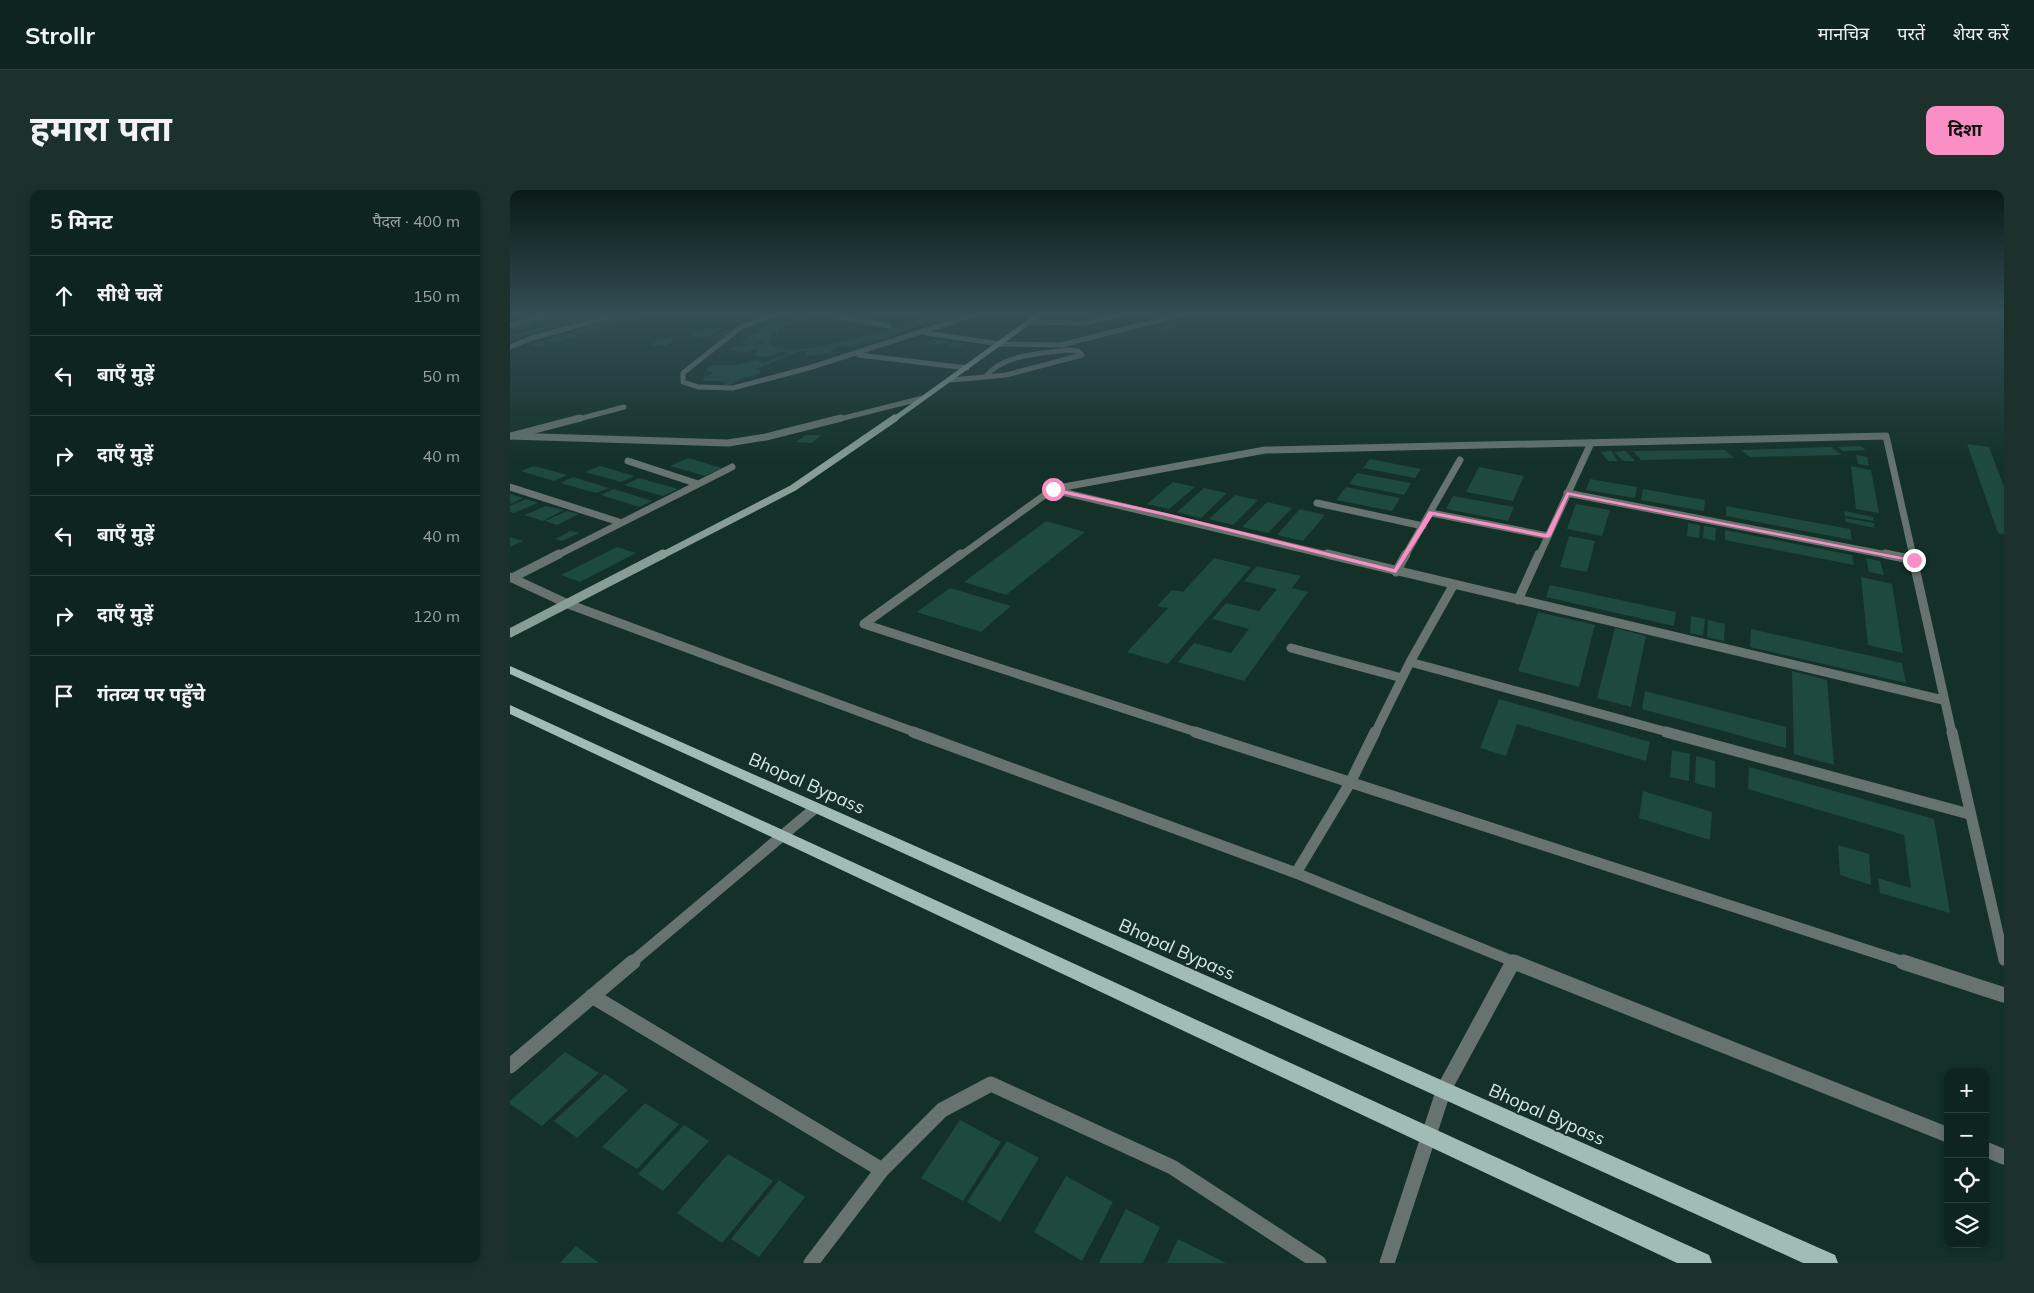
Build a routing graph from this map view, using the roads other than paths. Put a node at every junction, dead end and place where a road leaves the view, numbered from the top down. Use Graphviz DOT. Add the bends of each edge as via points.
graph roads {
  1 [pos="693,364"];
  2 [pos="819,364"];
  3 [pos="936,364"];
  4 [pos="972,364"];
  5 [pos="1000,364"];
  6 [pos="1046,364"];
  7 [pos="967,368"];
  8 [pos="984,378"];
  9 [pos="951,380"];
  10 [pos="923,398"];
  11 [pos="624,407"];
  12 [pos="510,436"];
  13 [pos="1590,443"];
  14 [pos="1460,460"];
  15 [pos="628,462"];
  16 [pos="732,468"];
  17 [pos="698,484"];
  18 [pos="510,487"];
  19 [pos="1053,489"];
  20 [pos="1567,493"];
  21 [pos="1317,503"];
  22 [pos="1431,512"];
  23 [pos="619,522"];
  24 [pos="1422,526"];
  25 [pos="1548,536"];
  26 [pos="1914,560"];
  27 [pos="1396,572"];
  28 [pos="511,577"];
  29 [pos="1454,584"];
  30 [pos="1518,600"];
  31 [pos="568,604"];
  32 [pos="510,634"];
  33 [pos="1291,648"];
  34 [pos="1410,662"];
  35 [pos="510,670"];
  36 [pos="1402,678"];
  37 [pos="1943,700"];
  38 [pos="510,709"];
  39 [pos="1350,783"];
  40 [pos="814,809"];
  41 [pos="1969,814"];
  42 [pos="782,836"];
  43 [pos="1296,873"];
  44 [pos="2004,960"];
  45 [pos="1512,962"];
  46 [pos="2004,995"];
  47 [pos="592,996"];
  48 [pos="510,1066"];
  49 [pos="1444,1089"];
  50 [pos="1944,1133"];
  51 [pos="1429,1135"];
  52 [pos="1989,1151"];
  53 [pos="2004,1157"];
  54 [pos="882,1170"];
  55 [pos="811,1263"];
  56 [pos="1319,1263"];
  57 [pos="1387,1263"];
  58 [pos="1702,1263"];
  59 [pos="1827,1263"];
  1 -- 2 [label="street" via="682,373 683,382 698,387 733,388"];
  3 -- 7 [label="street"];
  4 -- 7 [label="street"];
  5 -- 8 [label="street" via="988,371"];
  6 -- 8 [label="street"];
  7 -- 9 [label="street"];
  8 -- 9 [label="street"];
  9 -- 10 [label="street"];
  10 -- 12 [label="street" via="766,437 728,443"];
  10 -- 31 [label="street" via="794,488"];
  11 -- 12 [label="street"];
  13 -- 19 [label="street" via="1265,450"];
  13 -- 20 [label="street"];
  13 -- 26 [label="street" via="1886,436"];
  14 -- 22 [label="street"];
  15 -- 17 [label="street"];
  16 -- 17 [label="street"];
  17 -- 23 [label="street"];
  18 -- 23 [label="street"];
  19 -- 27 [label="street"];
  19 -- 39 [label="street" via="864,624"];
  20 -- 25 [label="street"];
  20 -- 26 [label="street"];
  21 -- 24 [label="street"];
  22 -- 24 [label="street"];
  22 -- 25 [label="street"];
  23 -- 28 [label="street"];
  24 -- 27 [label="street"];
  25 -- 30 [label="street"];
  26 -- 37 [label="street"];
  27 -- 29 [label="street"];
  28 -- 31 [label="street"];
  29 -- 30 [label="street"];
  29 -- 34 [label="street"];
  30 -- 37 [label="street"];
  31 -- 32 [label="street"];
  31 -- 43 [label="street"];
  33 -- 36 [label="street"];
  34 -- 36 [label="street"];
  34 -- 41 [label="street"];
  35 -- 40 [label="main road, Bhopal Bypass"];
  36 -- 39 [label="street"];
  37 -- 41 [label="street"];
  38 -- 42 [label="main road"];
  39 -- 43 [label="street"];
  39 -- 46 [label="street"];
  40 -- 42 [label="street"];
  40 -- 49 [label="main road, Bhopal Bypass"];
  41 -- 44 [label="street"];
  42 -- 47 [label="street"];
  42 -- 51 [label="main road"];
  43 -- 45 [label="street"];
  45 -- 49 [label="street"];
  45 -- 50 [label="street"];
  47 -- 48 [label="street"];
  47 -- 54 [label="street"];
  49 -- 51 [label="street"];
  49 -- 59 [label="main road, Bhopal Bypass"];
  51 -- 57 [label="street"];
  51 -- 58 [label="main road"];
  52 -- 53 [label="street"];
  54 -- 55 [label="street"];
  54 -- 56 [label="street" via="942,1110 991,1084 1172,1167"];
}
